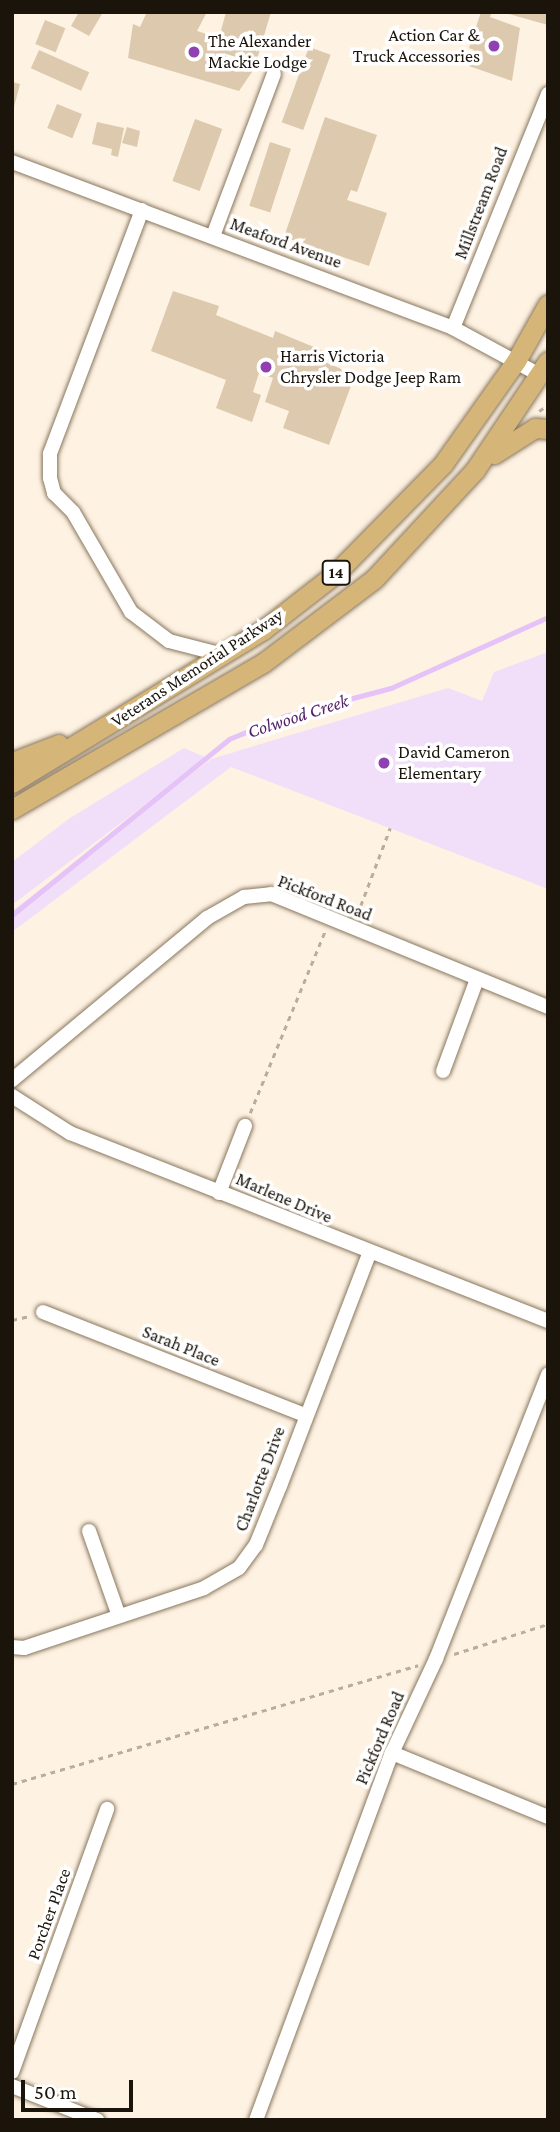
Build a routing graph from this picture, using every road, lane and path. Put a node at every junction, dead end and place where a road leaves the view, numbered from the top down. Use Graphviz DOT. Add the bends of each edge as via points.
graph roads {
  1 [pos="274,74"];
  2 [pos="548,94"];
  3 [pos="12,162"];
  4 [pos="142,210"];
  5 [pos="213,236"];
  6 [pos="548,304"];
  7 [pos="453,328"];
  8 [pos="516,361"];
  9 [pos="544,368"];
  10 [pos="548,429"];
  11 [pos="475,471"];
  12 [pos="223,655"];
  13 [pos="103,728"];
  14 [pos="12,762"];
  15 [pos="12,783"];
  16 [pos="12,809"];
  17 [pos="390,828"];
  18 [pos="330,919"];
  19 [pos="352,928"];
  20 [pos="477,979"];
  21 [pos="548,1007"];
  22 [pos="443,1071"];
  23 [pos="12,1080"];
  24 [pos="12,1096"];
  25 [pos="245,1126"];
  26 [pos="219,1193"];
  27 [pos="369,1254"];
  28 [pos="43,1312"];
  29 [pos="12,1320"];
  30 [pos="548,1321"];
  31 [pos="548,1374"];
  32 [pos="304,1415"];
  33 [pos="89,1531"];
  34 [pos="119,1616"];
  35 [pos="548,1625"];
  36 [pos="12,1647"];
  37 [pos="446,1657"];
  38 [pos="419,1664"];
  39 [pos="392,1753"];
  40 [pos="12,1784"];
  41 [pos="107,1809"];
  42 [pos="548,1817"];
  43 [pos="12,2072"];
  44 [pos="12,2086"];
  45 [pos="97,2120"];
  46 [pos="256,2120"];
  1 -- 5 [label="street"];
  2 -- 7 [label="street, Millstream Road"];
  3 -- 4 [label="street, Meaford Avenue"];
  4 -- 5 [label="street, Meaford Avenue"];
  4 -- 12 [label="street" via="50,454 54,493 73,512 131,612 150,630 180,645"];
  5 -- 7 [label="street, Meaford Avenue"];
  6 -- 8 [label="main road, Veterans Memorial Parkway / 14"];
  7 -- 8 [label="street, Meaford Avenue"];
  8 -- 9 [label="street, Meaford Avenue"];
  8 -- 12 [label="main road, Veterans Memorial Parkway / 14" via="443,464 405,508 335,574"];
  9 -- 11 [label="main road, Veterans Memorial Parkway / 14"];
  10 -- 11 [label="main road" via="535,428 510,440"];
  11 -- 16 [label="main road, Veterans Memorial Parkway / 14" via="374,579 317,625 263,663"];
  12 -- 13 [label="main road, Veterans Memorial Parkway / 14"];
  13 -- 14 [label="main road"];
  13 -- 15 [label="main road, Veterans Memorial Parkway / 14"];
  17 -- 19 [label="path"];
  18 -- 19 [label="street, Pickford Road"];
  18 -- 23 [label="street, Pickford Road" via="271,894 244,897 207,918"];
  18 -- 25 [label="path"];
  19 -- 20 [label="street, Pickford Road"];
  20 -- 21 [label="street, Pickford Road"];
  20 -- 22 [label="street"];
  24 -- 26 [label="street, Marlene Drive" via="70,1133"];
  25 -- 26 [label="street"];
  26 -- 27 [label="street, Marlene Drive"];
  27 -- 30 [label="street, Marlene Drive"];
  27 -- 32 [label="street, Charlotte Drive"];
  28 -- 29 [label="path"];
  28 -- 32 [label="street, Sarah Place"];
  31 -- 39 [label="street, Pickford Road" via="436,1659"];
  32 -- 34 [label="street, Charlotte Drive" via="256,1545 239,1568 204,1588"];
  33 -- 34 [label="street"];
  34 -- 36 [label="street, Charlotte Drive" via="24,1648"];
  35 -- 37 [label="path"];
  38 -- 40 [label="path"];
  39 -- 42 [label="street"];
  39 -- 46 [label="street, Pickford Road"];
  41 -- 43 [label="street, Porcher Place"];
  44 -- 45 [label="street"];
}
